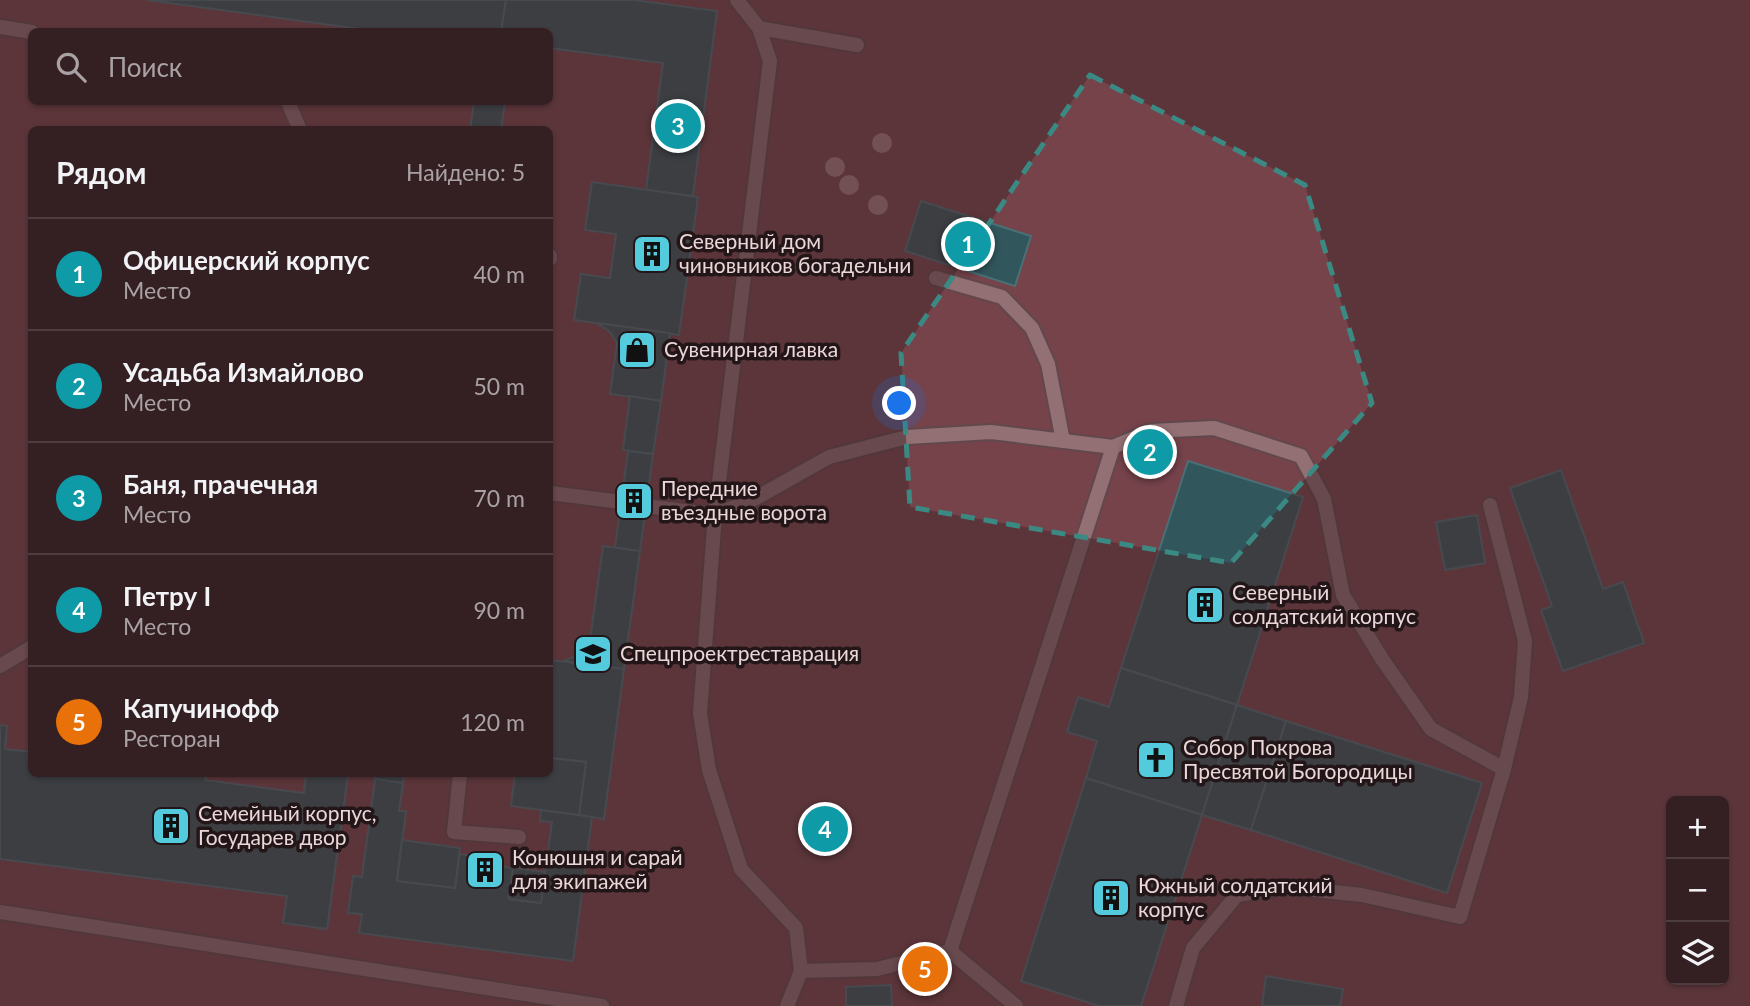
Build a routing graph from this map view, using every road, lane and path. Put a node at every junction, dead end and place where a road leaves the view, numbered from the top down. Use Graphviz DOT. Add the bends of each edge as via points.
graph roads {
  1 [pos="737,0"];
  2 [pos="0,27"];
  3 [pos="759,27"];
  4 [pos="28,31"];
  5 [pos="857,45"];
  6 [pos="289,105"];
  7 [pos="298,126"];
  8 [pos="936,278"];
  9 [pos="1063,441"];
  10 [pos="1113,447"];
  11 [pos="553,493"];
  12 [pos="621,502"];
  13 [pos="1490,505"];
  14 [pos="646,506"];
  15 [pos="715,515"];
  16 [pos="28,649"];
  17 [pos="0,666"];
  18 [pos="1504,769"];
  19 [pos="460,777"];
  20 [pos="519,838"];
  21 [pos="0,912"];
  22 [pos="950,951"];
  23 [pos="801,971"];
  24 [pos="602,1006"];
  25 [pos="787,1006"];
  26 [pos="1016,1006"];
  27 [pos="1176,1006"];
  1 -- 3 [label="lane"];
  2 -- 4 [label="lane"];
  3 -- 5 [label="lane"];
  3 -- 15 [label="lane" via="770,61"];
  6 -- 7 [label="lane"];
  8 -- 9 [label="lane" via="1002,298 1032,328 1048,363"];
  9 -- 10 [label="lane"];
  9 -- 15 [label="lane" via="991,432 906,436 829,457"];
  10 -- 18 [label="lane" via="1151,431 1214,428 1301,456 1324,499 1343,595 1382,659 1431,729"];
  10 -- 22 [label="lane"];
  11 -- 12 [label="lane"];
  13 -- 18 [label="lane" via="1525,641 1521,697"];
  14 -- 15 [label="lane"];
  15 -- 23 [label="lane" via="700,713 709,770 741,869 796,928"];
  16 -- 17 [label="lane"];
  18 -- 27 [label="lane" via="1460,917 1362,895 1286,887 1237,895 1193,948"];
  19 -- 20 [label="lane" via="454,832"];
  21 -- 24 [label="lane"];
  22 -- 23 [label="lane" via="877,969"];
  22 -- 26 [label="lane"];
  23 -- 25 [label="lane"];
}
